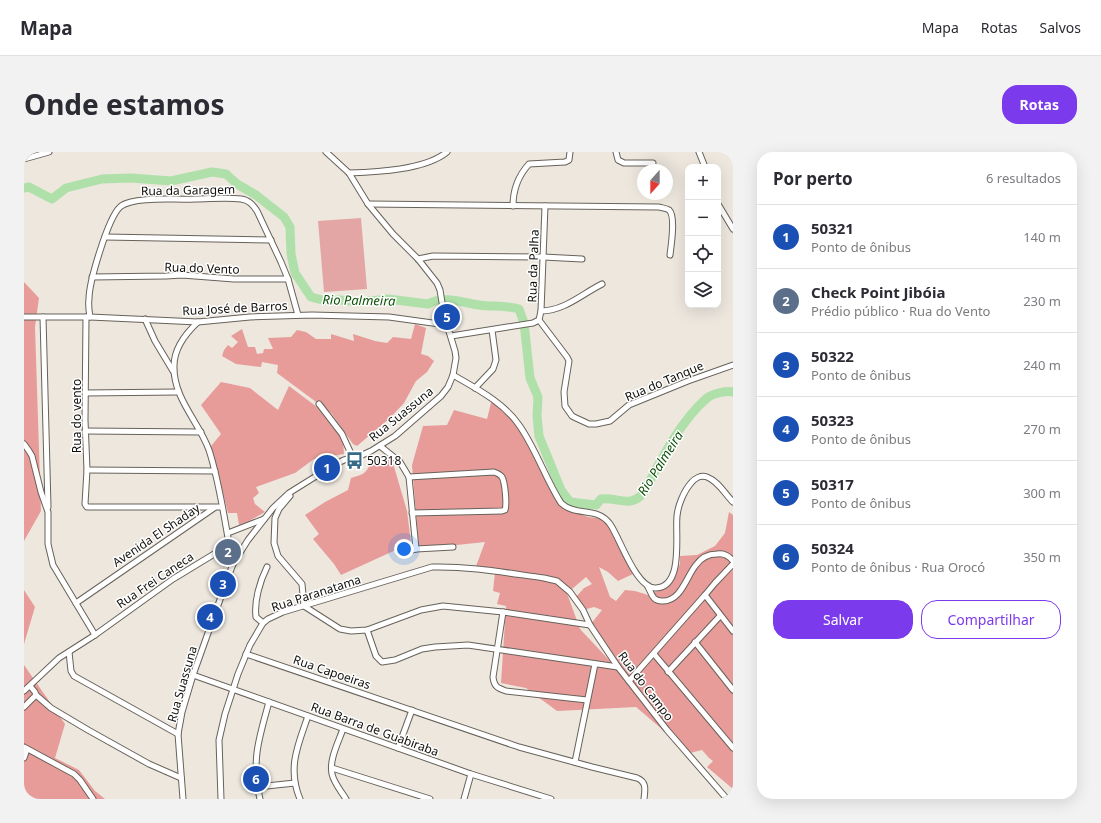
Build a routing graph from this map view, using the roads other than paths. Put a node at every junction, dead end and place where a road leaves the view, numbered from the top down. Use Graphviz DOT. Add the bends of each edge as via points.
graph roads {
  1 [pos="49,152"];
  2 [pos="326,152"];
  3 [pos="447,152"];
  4 [pos="570,152"];
  5 [pos="616,152"];
  6 [pos="699,152"];
  7 [pos="24,158"];
  8 [pos="653,163"];
  9 [pos="704,164"];
  10 [pos="349,173"];
  11 [pos="368,204"];
  12 [pos="513,206"];
  13 [pos="545,206"];
  14 [pos="721,209"];
  15 [pos="733,229"];
  16 [pos="105,237"];
  17 [pos="271,240"];
  18 [pos="670,255"];
  19 [pos="543,257"];
  20 [pos="418,259"];
  21 [pos="582,259"];
  22 [pos="92,277"];
  23 [pos="288,279"];
  24 [pos="602,284"];
  25 [pos="541,311"];
  26 [pos="298,315"];
  27 [pos="43,316"];
  28 [pos="24,317"];
  29 [pos="88,317"];
  30 [pos="145,319"];
  31 [pos="539,320"];
  32 [pos="198,322"];
  33 [pos="447,325"];
  34 [pos="492,330"];
  35 [pos="451,336"];
  36 [pos="733,365"];
  37 [pos="174,372"];
  38 [pos="453,375"];
  39 [pos="475,388"];
  40 [pos="178,392"];
  41 [pos="85,393"];
  42 [pos="319,404"];
  43 [pos="86,431"];
  44 [pos="201,432"];
  45 [pos="24,444"];
  46 [pos="380,446"];
  47 [pos="353,458"];
  48 [pos="87,470"];
  49 [pos="215,471"];
  50 [pos="409,477"];
  51 [pos="299,486"];
  52 [pos="733,502"];
  53 [pos="222,507"];
  54 [pos="214,508"];
  55 [pos="48,512"];
  56 [pos="412,513"];
  57 [pos="264,519"];
  58 [pos="228,533"];
  59 [pos="229,545"];
  60 [pos="453,547"];
  61 [pos="416,549"];
  62 [pos="399,553"];
  63 [pos="733,561"];
  64 [pos="234,564"];
  65 [pos="733,564"];
  66 [pos="267,567"];
  67 [pos="557,581"];
  68 [pos="648,587"];
  69 [pos="705,595"];
  70 [pos="76,603"];
  71 [pos="304,606"];
  72 [pos="503,612"];
  73 [pos="720,616"];
  74 [pos="263,623"];
  75 [pos="590,625"];
  76 [pos="366,630"];
  77 [pos="733,631"];
  78 [pos="95,635"];
  79 [pos="696,642"];
  80 [pos="497,649"];
  81 [pos="69,652"];
  82 [pos="246,654"];
  83 [pos="654,654"];
  84 [pos="595,664"];
  85 [pos="618,667"];
  86 [pos="668,672"];
  87 [pos="193,675"];
  88 [pos="629,681"];
  89 [pos="30,686"];
  90 [pos="234,690"];
  91 [pos="733,690"];
  92 [pos="24,691"];
  93 [pos="36,695"];
  94 [pos="587,700"];
  95 [pos="269,702"];
  96 [pos="24,707"];
  97 [pos="412,710"];
  98 [pos="308,716"];
  99 [pos="343,729"];
  100 [pos="178,734"];
  101 [pos="26,748"];
  102 [pos="398,748"];
  103 [pos="733,748"];
  104 [pos="24,758"];
  105 [pos="575,762"];
  106 [pos="332,768"];
  107 [pos="471,774"];
  108 [pos="181,778"];
  109 [pos="295,783"];
  110 [pos="257,788"];
  111 [pos="93,799"];
  112 [pos="182,799"];
  113 [pos="221,799"];
  114 [pos="260,799"];
  115 [pos="300,799"];
  116 [pos="346,799"];
  117 [pos="430,799"];
  118 [pos="464,799"];
  119 [pos="551,799"];
  120 [pos="644,799"];
  121 [pos="727,799"];
  1 -- 7 [label="street"];
  2 -- 10 [label="street"];
  3 -- 10 [label="street" via="432,161 408,167"];
  4 -- 12 [label="street" via="569,160 566,162 529,164 516,183"];
  5 -- 8 [label="street" via="616,158 620,162"];
  6 -- 9 [label="street"];
  10 -- 11 [label="street"];
  11 -- 12 [label="street"];
  11 -- 20 [label="street"];
  12 -- 13 [label="street"];
  13 -- 18 [label="street" via="666,208 672,214"];
  13 -- 19 [label="street, Rua da Palha"];
  14 -- 15 [label="street"];
  16 -- 17 [label="street"];
  16 -- 17 [label="street, Rua da Garagem" via="115,214 124,204 131,202 241,199 253,204"];
  16 -- 22 [label="street"];
  17 -- 23 [label="street, Rua da Garagem"];
  19 -- 20 [label="street" via="433,256"];
  19 -- 21 [label="street"];
  19 -- 25 [label="street, Rua da Palha"];
  20 -- 33 [label="street, Rua Suassuna" via="437,283"];
  22 -- 23 [label="street, Rua do Vento" via="182,275 234,279"];
  22 -- 29 [label="street"];
  23 -- 26 [label="street, Rua da Garagem"];
  24 -- 25 [label="street" via="559,309"];
  25 -- 31 [label="street, Rua da Palha"];
  26 -- 32 [label="street, Rua José de Barros"];
  26 -- 33 [label="street, Rua José de Barros" via="389,317"];
  27 -- 28 [label="street, Rua José de Barros"];
  27 -- 29 [label="street, Rua José de Barros"];
  27 -- 55 [label="street"];
  29 -- 30 [label="street, Rua José de Barros"];
  29 -- 41 [label="street, Rua do vento"];
  30 -- 32 [label="street, Rua José de Barros"];
  30 -- 37 [label="street"];
  31 -- 34 [label="street, Rua da Palha"];
  31 -- 36 [label="street, Rua do Tanque" via="569,361 564,392 565,406 572,416 589,424 610,421 629,405"];
  32 -- 37 [label="street" via="178,347"];
  33 -- 35 [label="street, Rua Suassuna"];
  34 -- 35 [label="street"];
  34 -- 39 [label="street" via="496,360 493,369"];
  35 -- 38 [label="street, Rua Suassuna" via="456,351"];
  37 -- 40 [label="street"];
  38 -- 39 [label="street"];
  38 -- 46 [label="street, Rua Suassuna" via="441,396"];
  39 -- 68 [label="street" via="489,396 518,424 561,503 566,508 598,514 609,523 633,569"];
  40 -- 41 [label="street, Rua do Vento"];
  40 -- 44 [label="street"];
  41 -- 43 [label="street, Rua do vento"];
  42 -- 47 [label="street" via="342,434"];
  43 -- 44 [label="street"];
  43 -- 48 [label="street, Rua do vento"];
  44 -- 49 [label="street"];
  45 -- 55 [label="street" via="32,456 40,492"];
  46 -- 47 [label="street, Rua Suassuna"];
  46 -- 50 [label="street" via="400,462"];
  47 -- 51 [label="street, Rua Suassuna" via="334,465"];
  48 -- 49 [label="street"];
  48 -- 54 [label="street, Rua do vento" via="87,507"];
  49 -- 53 [label="street"];
  50 -- 56 [label="street"];
  50 -- 56 [label="street" via="494,472 504,481 505,510"];
  51 -- 57 [label="street, Rua Suassuna"];
  51 -- 71 [label="street" via="277,512 274,521 274,543 278,556 302,584"];
  52 -- 68 [label="street" via="719,485 708,477 692,481 677,514 676,557 671,579 656,588"];
  53 -- 54 [label="street"];
  53 -- 58 [label="street"];
  54 -- 70 [label="street, Avenida El Shaday"];
  55 -- 70 [label="street" via="50,556"];
  56 -- 61 [label="street"];
  57 -- 58 [label="street"];
  57 -- 64 [label="street, Rua Suassuna"];
  58 -- 59 [label="street"];
  59 -- 64 [label="street"];
  59 -- 78 [label="street, Rua Frei Caneca" via="173,578"];
  60 -- 61 [label="street"];
  61 -- 62 [label="street"];
  63 -- 68 [label="street" via="719,553 704,558 690,572 675,597 668,601 656,600"];
  64 -- 87 [label="street, Rua Suassuna"];
  65 -- 69 [label="street"];
  66 -- 74 [label="street" via="255,608 256,617"];
  67 -- 71 [label="street, Rua Paranatama" via="461,567 432,567"];
  67 -- 75 [label="street, Rua do Campo" via="575,598"];
  69 -- 73 [label="street"];
  69 -- 83 [label="street"];
  70 -- 78 [label="street"];
  71 -- 74 [label="street, Rua Paranatama" via="283,612"];
  71 -- 76 [label="street" via="340,629"];
  72 -- 75 [label="street"];
  72 -- 76 [label="street" via="434,607"];
  72 -- 80 [label="street"];
  73 -- 77 [label="street"];
  73 -- 79 [label="street"];
  74 -- 82 [label="street, Rua Paranatama"];
  75 -- 85 [label="street, Rua do Campo"];
  76 -- 80 [label="street" via="376,656 382,662 434,647 468,646"];
  78 -- 81 [label="street, Rua Frei Caneca"];
  79 -- 86 [label="street"];
  79 -- 91 [label="street"];
  80 -- 84 [label="street"];
  80 -- 94 [label="street" via="493,676 496,687 506,691"];
  81 -- 89 [label="street, Rua Frei Caneca" via="59,658"];
  81 -- 100 [label="street, Rua Suassuna" via="74,676"];
  82 -- 90 [label="street, Rua Paranatama"];
  82 -- 97 [label="street, Rua Capoeiras"];
  83 -- 86 [label="street"];
  83 -- 88 [label="street"];
  84 -- 85 [label="street"];
  84 -- 94 [label="street"];
  85 -- 88 [label="street, Rua do Campo"];
  86 -- 103 [label="street"];
  87 -- 90 [label="street, Rua Barra de Guabiraba"];
  87 -- 100 [label="street, Rua Suassuna"];
  88 -- 121 [label="street, Rua do Campo" via="667,730"];
  89 -- 92 [label="street, Rua Frei Caneca"];
  89 -- 93 [label="street"];
  90 -- 95 [label="street, Rua Barra de Guabiraba"];
  90 -- 113 [label="street, Rua Paranatama" via="219,740"];
  93 -- 96 [label="street"];
  93 -- 108 [label="street" via="51,708 88,730 149,764"];
  94 -- 105 [label="street"];
  95 -- 98 [label="street, Rua Barra de Guabiraba"];
  95 -- 110 [label="street" via="257,750"];
  97 -- 102 [label="street"];
  97 -- 105 [label="street, Rua Capoeiras"];
  98 -- 99 [label="street, Rua Barra de Guabiraba"];
  98 -- 109 [label="street" via="295,754"];
  99 -- 102 [label="street, Rua Barra de Guabiraba"];
  99 -- 106 [label="street"];
  100 -- 108 [label="street, Rua Suassuna"];
  101 -- 104 [label="street"];
  101 -- 111 [label="street" via="74,774"];
  102 -- 107 [label="street, Rua Barra de Guabiraba"];
  105 -- 120 [label="street, Rua Capoeiras" via="642,780"];
  106 -- 116 [label="street" via="336,783"];
  106 -- 117 [label="street"];
  107 -- 118 [label="street"];
  107 -- 119 [label="street, Rua Barra de Guabiraba"];
  108 -- 112 [label="street, Rua Suassuna"];
  109 -- 110 [label="street"];
  109 -- 115 [label="street"];
  110 -- 114 [label="street"];
}
